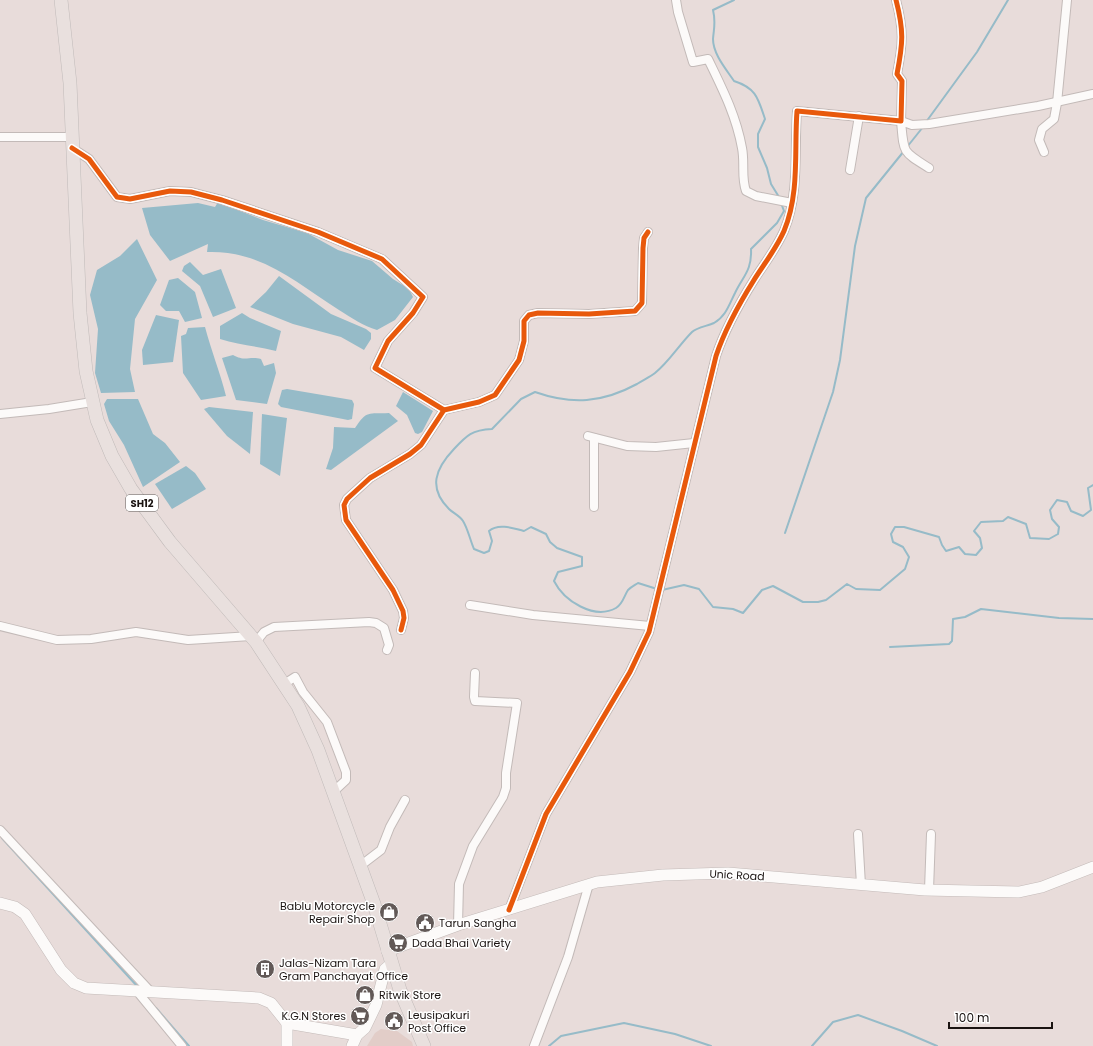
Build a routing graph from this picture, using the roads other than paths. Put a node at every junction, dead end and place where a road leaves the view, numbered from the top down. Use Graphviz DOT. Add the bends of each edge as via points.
graph roads {
  1 [pos="61,0"];
  2 [pos="676,0"];
  3 [pos="896,0"];
  4 [pos="1067,0"];
  5 [pos="1093,94"];
  6 [pos="1057,103"];
  7 [pos="859,116"];
  8 [pos="901,121"];
  9 [pos="0,137"];
  10 [pos="72,142"];
  11 [pos="1044,152"];
  12 [pos="929,168"];
  13 [pos="850,170"];
  14 [pos="790,202"];
  15 [pos="648,232"];
  16 [pos="92,402"];
  17 [pos="444,410"];
  18 [pos="0,414"];
  19 [pos="694,442"];
  20 [pos="594,507"];
  21 [pos="470,604"];
  22 [pos="0,626"];
  23 [pos="650,626"];
  24 [pos="401,630"];
  25 [pos="254,639"];
  26 [pos="387,650"];
  27 [pos="475,673"];
  28 [pos="284,684"];
  29 [pos="332,793"];
  30 [pos="405,800"];
  31 [pos="0,830"];
  32 [pos="858,834"];
  33 [pos="931,834"];
  34 [pos="360,866"];
  35 [pos="1093,866"];
  36 [pos="588,884"];
  37 [pos="861,884"];
  38 [pos="929,890"];
  39 [pos="0,903"];
  40 [pos="509,910"];
  41 [pos="458,925"];
  42 [pos="389,957"];
  43 [pos="136,990"];
  44 [pos="149,990"];
  45 [pos="287,1022"];
  46 [pos="357,1035"];
  47 [pos="182,1046"];
  48 [pos="287,1046"];
  49 [pos="352,1046"];
  50 [pos="424,1046"];
  51 [pos="534,1046"];
  1 -- 10 [label="main road, SH12" via="70,83"];
  2 -- 14 [label="street" via="693,62 708,58 730,104 742,149 743,181 746,191 756,196"];
  3 -- 8 [label="street" via="903,45 897,74 902,81"];
  4 -- 6 [label="street"];
  5 -- 6 [label="street"];
  6 -- 8 [label="street" via="925,124 912,125"];
  6 -- 11 [label="street" via="1054,119 1042,129 1040,140"];
  7 -- 8 [label="street"];
  7 -- 13 [label="street"];
  7 -- 14 [label="street" via="798,110"];
  8 -- 12 [label="street" via="906,154"];
  9 -- 10 [label="street"];
  10 -- 16 [label="main road, SH12" via="80,313"];
  10 -- 17 [label="street" via="89,159 117,196 130,199 170,191 191,192 318,232 382,259 423,296 413,313 388,341 375,368"];
  14 -- 19 [label="street" via="784,230 776,247 722,339"];
  15 -- 17 [label="street" via="644,238 643,248 642,303 635,311 529,315 524,321 524,341 519,360 495,394 479,402"];
  16 -- 18 [label="street"];
  16 -- 25 [label="main road, SH12" via="112,456 131,489 170,542"];
  17 -- 24 [label="street" via="421,445 370,478 347,499 344,506 346,520 393,590 404,618"];
  19 -- 20 [label="street" via="656,447 627,446 591,437"];
  19 -- 23 [label="street"];
  21 -- 23 [label="street" via="533,615"];
  22 -- 25 [label="street" via="57,640 91,639 136,632 188,640"];
  23 -- 40 [label="street" via="630,672 546,814"];
  25 -- 26 [label="street" via="274,627 369,622 384,628 389,645"];
  25 -- 28 [label="main road, SH12"];
  27 -- 41 [label="street" via="475,701 517,703 506,788 473,846 459,884"];
  28 -- 29 [label="main road, SH12" via="298,706 318,750"];
  28 -- 29 [label="street" via="295,677 303,692 327,722 346,772 346,780"];
  29 -- 34 [label="main road, SH12"];
  30 -- 34 [label="street" via="381,850"];
  31 -- 44 [label="street"];
  32 -- 37 [label="street"];
  33 -- 38 [label="street"];
  34 -- 42 [label="main road, SH12"];
  35 -- 38 [label="main road, Unic Road" via="1042,887 1018,892"];
  36 -- 37 [label="main road, Unic Road" via="663,875 728,873"];
  36 -- 40 [label="main road, Unic Road"];
  36 -- 51 [label="street" via="568,957"];
  37 -- 38 [label="main road, Unic Road"];
  39 -- 43 [label="main road" via="15,907 25,914 61,970 74,983 86,988"];
  40 -- 41 [label="main road, Unic Road"];
  41 -- 42 [label="main road, Unic Road"];
  42 -- 46 [label="main road" via="376,1005 365,1028"];
  42 -- 50 [label="main road, SH12"];
  43 -- 44 [label="main road"];
  43 -- 47 [label="street"];
  44 -- 45 [label="main road" via="259,998 271,1003"];
  45 -- 46 [label="main road"];
  45 -- 48 [label="main road"];
  46 -- 49 [label="main road"];
}
